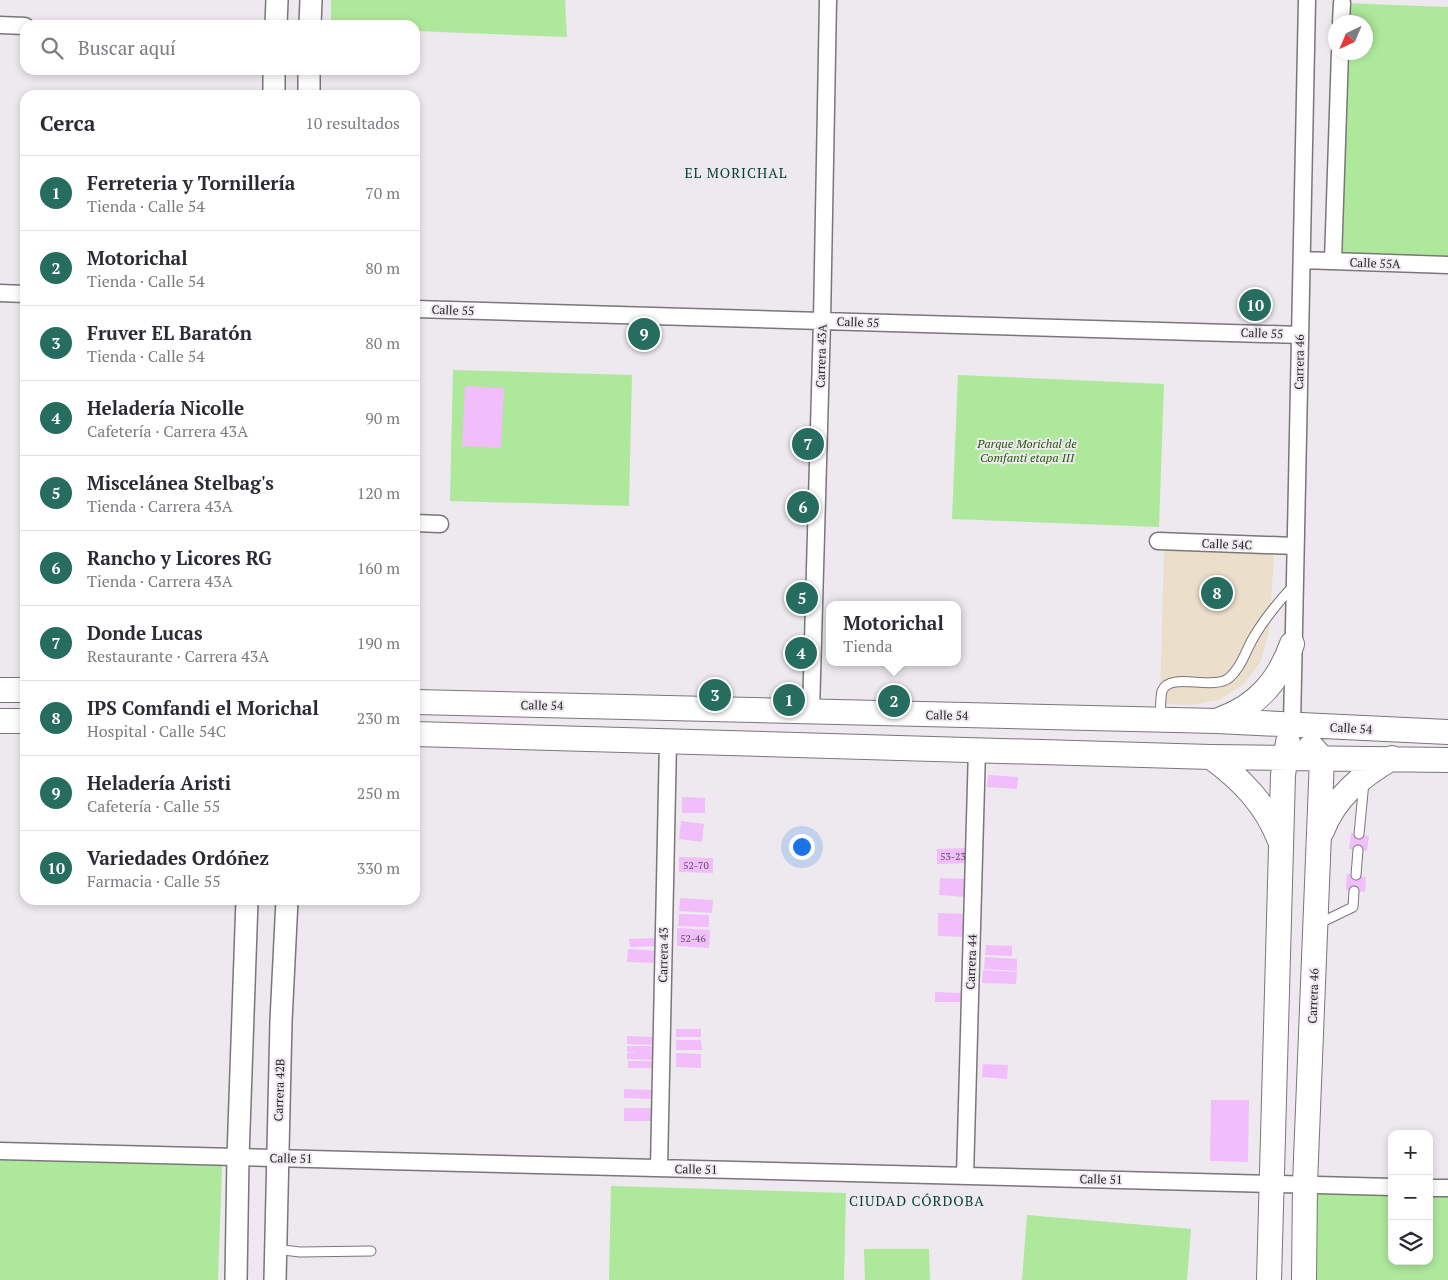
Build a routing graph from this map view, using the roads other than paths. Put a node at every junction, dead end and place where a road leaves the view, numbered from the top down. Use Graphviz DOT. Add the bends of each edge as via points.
graph roads {
  1 [pos="277,0"];
  2 [pos="311,0"];
  3 [pos="828,0"];
  4 [pos="1307,0"];
  5 [pos="1342,3"];
  6 [pos="1341,15"];
  7 [pos="276,20"];
  8 [pos="310,20"];
  9 [pos="0,25"];
  10 [pos="20,26"];
  11 [pos="1340,60"];
  12 [pos="274,75"];
  13 [pos="309,75"];
  14 [pos="274,90"];
  15 [pos="309,90"];
  16 [pos="1302,260"];
  17 [pos="1333,261"];
  18 [pos="1448,265"];
  19 [pos="0,293"];
  20 [pos="20,294"];
  21 [pos="420,309"];
  22 [pos="822,321"];
  23 [pos="1300,334"];
  24 [pos="420,523"];
  25 [pos="440,524"];
  26 [pos="1158,541"];
  27 [pos="1295,546"];
  28 [pos="1295,584"];
  29 [pos="1292,644"];
  30 [pos="0,690"];
  31 [pos="20,690"];
  32 [pos="420,702"];
  33 [pos="811,712"];
  34 [pos="1160,719"];
  35 [pos="0,721"];
  36 [pos="20,721"];
  37 [pos="1217,721"];
  38 [pos="1292,725"];
  39 [pos="1448,732"];
  40 [pos="420,734"];
  41 [pos="668,741"];
  42 [pos="977,749"];
  43 [pos="1210,757"];
  44 [pos="1284,758"];
  45 [pos="1322,758"];
  46 [pos="1392,758"];
  47 [pos="1448,760"];
  48 [pos="1365,775"];
  49 [pos="1359,834"];
  50 [pos="1282,846"];
  51 [pos="1318,849"];
  52 [pos="1358,850"];
  53 [pos="1356,875"];
  54 [pos="1354,891"];
  55 [pos="248,905"];
  56 [pos="287,905"];
  57 [pos="1316,925"];
  58 [pos="1277,996"];
  59 [pos="1313,997"];
  60 [pos="0,1151"];
  61 [pos="238,1157"];
  62 [pos="277,1158"];
  63 [pos="658,1168"];
  64 [pos="965,1176"];
  65 [pos="1272,1184"];
  66 [pos="1305,1184"];
  67 [pos="1388,1187"];
  68 [pos="1433,1188"];
  69 [pos="1448,1188"];
  70 [pos="274,1249"];
  71 [pos="372,1252"];
  72 [pos="236,1280"];
  73 [pos="275,1280"];
  74 [pos="1269,1280"];
  75 [pos="1304,1280"];
  1 -- 7 [label="street"];
  2 -- 8 [label="street"];
  3 -- 22 [label="street, Carrera 43A"];
  4 -- 16 [label="street, Carrera 46"];
  5 -- 6 [label="street"];
  9 -- 10 [label="street"];
  11 -- 17 [label="street"];
  12 -- 14 [label="street"];
  13 -- 15 [label="street"];
  16 -- 17 [label="street, Calle 55A"];
  16 -- 23 [label="street, Carrera 46"];
  17 -- 18 [label="street, Calle 55A"];
  19 -- 20 [label="street"];
  21 -- 22 [label="street, Calle 55"];
  22 -- 23 [label="street, Calle 55"];
  22 -- 33 [label="street, Carrera 43A"];
  23 -- 27 [label="street, Carrera 46"];
  24 -- 25 [label="street"];
  26 -- 27 [label="street, Calle 54C"];
  27 -- 28 [label="street, Carrera 46"];
  28 -- 29 [label="street, Carrera 46"];
  28 -- 34 [label="lane" via="1255,635 1240,666 1228,678 1209,684 1174,681 1166,685 1162,692"];
  29 -- 37 [label="main road" via="1285,664 1260,697"];
  29 -- 38 [label="street, Carrera 46"];
  30 -- 31 [label="main road"];
  32 -- 33 [label="main road, Calle 54"];
  33 -- 34 [label="main road, Calle 54"];
  34 -- 37 [label="main road, Calle 54"];
  35 -- 36 [label="main road"];
  37 -- 38 [label="main road, Calle 54"];
  38 -- 39 [label="main road, Calle 54"];
  38 -- 44 [label="main road, Carrera 46"];
  38 -- 45 [label="main road"];
  40 -- 41 [label="main road"];
  41 -- 42 [label="main road"];
  41 -- 63 [label="street, Carrera 43"];
  42 -- 43 [label="main road"];
  42 -- 64 [label="street, Carrera 44"];
  43 -- 44 [label="main road"];
  43 -- 50 [label="main road" via="1251,791 1268,816"];
  44 -- 45 [label="main road"];
  44 -- 50 [label="main road, Carrera 46"];
  45 -- 46 [label="main road"];
  45 -- 51 [label="main road, Carrera 46"];
  46 -- 47 [label="main road"];
  46 -- 48 [label="main road"];
  48 -- 49 [label="lane"];
  48 -- 51 [label="main road" via="1344,794 1332,811"];
  50 -- 58 [label="main road, Carrera 46"];
  51 -- 57 [label="main road, Carrera 46"];
  52 -- 53 [label="lane"];
  54 -- 57 [label="lane" via="1353,907"];
  55 -- 61 [label="street"];
  56 -- 62 [label="street, Carrera 42B"];
  57 -- 59 [label="main road, Carrera 46"];
  58 -- 59 [label="main road" via="1295,1001"];
  58 -- 65 [label="main road, Carrera 46"];
  59 -- 66 [label="main road, Carrera 46"];
  60 -- 61 [label="street, Calle 51"];
  61 -- 62 [label="street, Calle 51"];
  61 -- 72 [label="street"];
  62 -- 63 [label="street, Calle 51"];
  62 -- 70 [label="street, Carrera 42B"];
  63 -- 64 [label="street, Calle 51"];
  64 -- 65 [label="street, Calle 51"];
  65 -- 66 [label="street, Calle 51"];
  65 -- 74 [label="main road, Carrera 46"];
  66 -- 67 [label="street, Calle 51"];
  66 -- 75 [label="main road, Carrera 46"];
  68 -- 69 [label="street"];
  70 -- 71 [label="lane"];
  70 -- 73 [label="street, Carrera 42B"];
}
